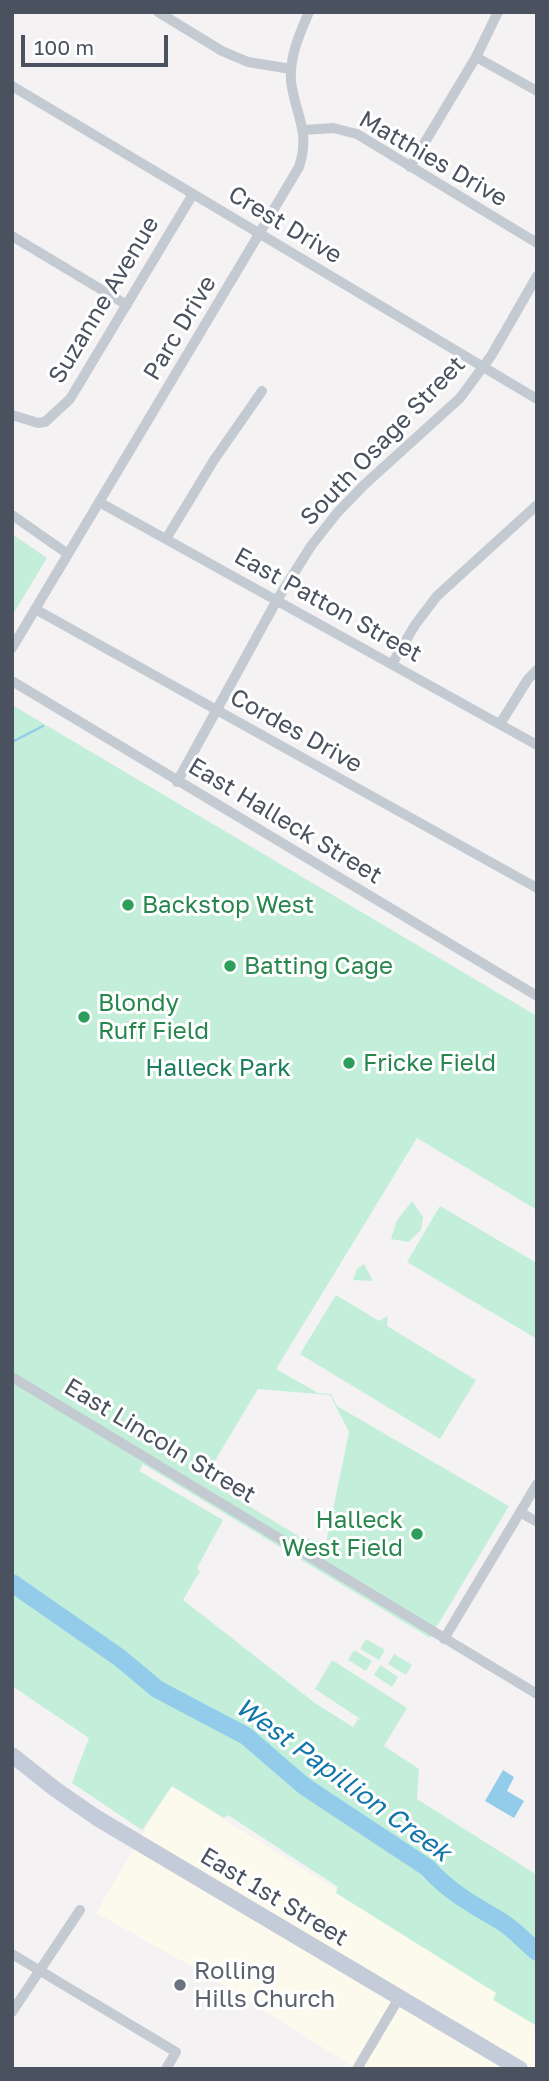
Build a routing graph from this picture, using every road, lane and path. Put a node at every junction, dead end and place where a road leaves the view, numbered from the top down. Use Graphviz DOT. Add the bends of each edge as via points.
graph roads {
  1 [pos="158,12"];
  2 [pos="309,12"];
  3 [pos="498,12"];
  4 [pos="476,57"];
  5 [pos="291,69"];
  6 [pos="12,86"];
  7 [pos="537,90"];
  8 [pos="304,130"];
  9 [pos="410,167"];
  10 [pos="192,194"];
  11 [pos="260,235"];
  12 [pos="12,236"];
  13 [pos="537,243"];
  14 [pos="537,275"];
  15 [pos="127,305"];
  16 [pos="483,368"];
  17 [pos="262,391"];
  18 [pos="537,399"];
  19 [pos="12,415"];
  20 [pos="99,502"];
  21 [pos="537,505"];
  22 [pos="12,515"];
  23 [pos="166,539"];
  24 [pos="68,554"];
  25 [pos="277,600"];
  26 [pos="35,609"];
  27 [pos="12,648"];
  28 [pos="392,664"];
  29 [pos="537,670"];
  30 [pos="12,681"];
  31 [pos="216,710"];
  32 [pos="500,724"];
  33 [pos="537,745"];
  34 [pos="177,782"];
  35 [pos="537,888"];
  36 [pos="537,996"];
  37 [pos="12,1377"];
  38 [pos="537,1484"];
  39 [pos="520,1512"];
  40 [pos="537,1522"];
  41 [pos="444,1639"];
  42 [pos="537,1694"];
  43 [pos="12,1755"];
  44 [pos="80,1910"];
  45 [pos="12,1954"];
  46 [pos="38,1970"];
  47 [pos="399,1998"];
  48 [pos="12,2012"];
  49 [pos="166,2069"];
  50 [pos="357,2069"];
  51 [pos="520,2069"];
  1 -- 5 [label="street" via="222,51 248,62"];
  2 -- 5 [label="street, Parc Drive"];
  3 -- 4 [label="street"];
  4 -- 7 [label="street"];
  4 -- 9 [label="street"];
  5 -- 8 [label="street, Parc Drive"];
  6 -- 10 [label="street, Crest Drive"];
  8 -- 9 [label="street, Matthies Drive" via="333,128 357,134"];
  8 -- 11 [label="street, Parc Drive" via="305,150 299,167"];
  9 -- 13 [label="street, Matthies Drive"];
  10 -- 11 [label="street, Crest Drive"];
  10 -- 15 [label="street, Suzanne Avenue"];
  11 -- 16 [label="street, Crest Drive"];
  11 -- 20 [label="street, Parc Drive"];
  12 -- 15 [label="street"];
  14 -- 16 [label="street, South Osage Street"];
  15 -- 19 [label="street, Suzanne Avenue" via="70,399 47,427"];
  16 -- 18 [label="street, Crest Drive"];
  16 -- 25 [label="street, South Osage Street" via="460,398 337,513"];
  17 -- 23 [label="street"];
  20 -- 23 [label="street, East Patton Street"];
  20 -- 24 [label="street, Parc Drive"];
  21 -- 28 [label="street" via="437,596"];
  22 -- 24 [label="street"];
  23 -- 25 [label="street, East Patton Street"];
  24 -- 26 [label="street, Parc Drive"];
  25 -- 28 [label="street, East Patton Street"];
  25 -- 31 [label="street, South Osage Street"];
  26 -- 27 [label="street, Parc Drive"];
  26 -- 31 [label="street, Cordes Drive"];
  28 -- 32 [label="street, East Patton Street"];
  29 -- 32 [label="street"];
  30 -- 34 [label="street, East Halleck Street"];
  31 -- 34 [label="street, South Osage Street"];
  31 -- 35 [label="street, Cordes Drive"];
  32 -- 33 [label="street, East Patton Street"];
  34 -- 36 [label="street, East Halleck Street"];
  37 -- 41 [label="street, East Lincoln Street"];
  38 -- 39 [label="street"];
  39 -- 40 [label="street"];
  39 -- 41 [label="street"];
  41 -- 42 [label="street, East Lincoln Street"];
  43 -- 47 [label="main road, East 1st Street" via="97,1818"];
  44 -- 46 [label="street"];
  45 -- 46 [label="street"];
  46 -- 48 [label="street"];
  46 -- 49 [label="street" via="176,2052"];
  47 -- 50 [label="street"];
  47 -- 51 [label="main road, East 1st Street"];
}
